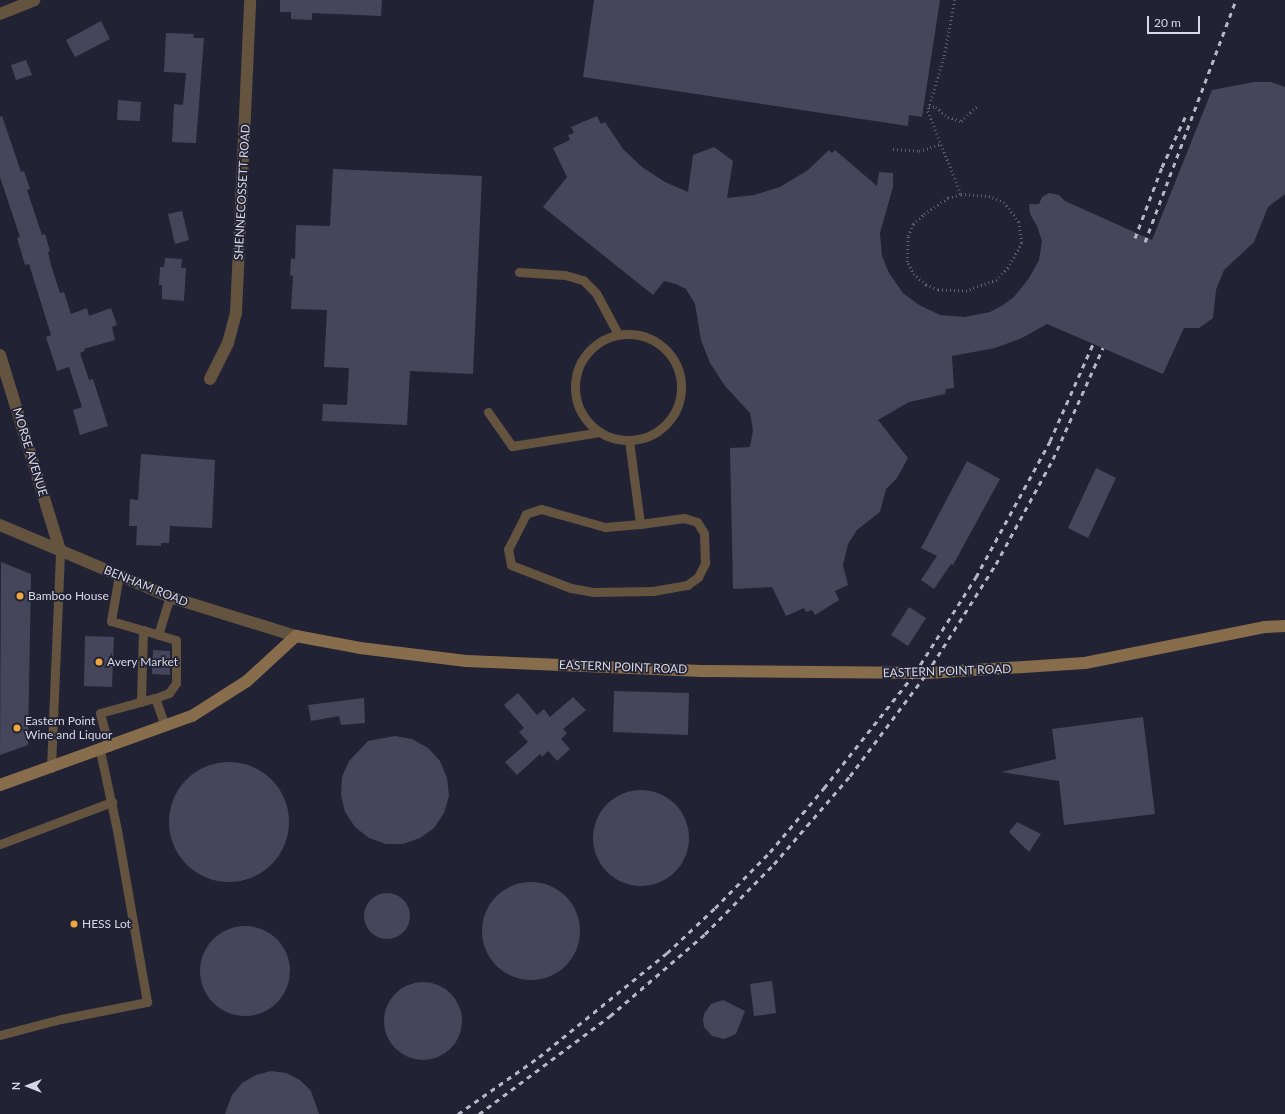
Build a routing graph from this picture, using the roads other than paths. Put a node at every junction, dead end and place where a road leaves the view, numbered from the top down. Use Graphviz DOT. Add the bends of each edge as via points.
graph roads {
  1 [pos="34,0"];
  2 [pos="250,0"];
  3 [pos="0,14"];
  4 [pos="518,272"];
  5 [pos="618,334"];
  6 [pos="0,354"];
  7 [pos="210,379"];
  8 [pos="488,412"];
  9 [pos="600,432"];
  10 [pos="629,440"];
  11 [pos="640,524"];
  12 [pos="0,525"];
  13 [pos="60,550"];
  14 [pos="119,575"];
  15 [pos="170,596"];
  16 [pos="1285,626"];
  17 [pos="143,630"];
  18 [pos="158,635"];
  19 [pos="296,636"];
  20 [pos="155,698"];
  21 [pos="140,702"];
  22 [pos="165,726"];
  23 [pos="105,749"];
  24 [pos="51,768"];
  25 [pos="0,785"];
  26 [pos="112,802"];
  27 [pos="0,844"];
  28 [pos="0,1035"];
  1 -- 3 [label="street"];
  2 -- 7 [label="street, SHENNECOSSETT ROAD" via="236,314 228,343"];
  4 -- 5 [label="lane" via="566,275 584,280 596,293"];
  5 -- 9 [label="lane" via="601,340 587,352 578,368 575,386 578,404 586,420"];
  5 -- 10 [label="lane" via="635,333 651,338 665,348 676,362 681,378 681,395 675,412 665,425 651,435"];
  6 -- 13 [label="street, MORSE AVENUE"];
  8 -- 9 [label="lane" via="512,446"];
  9 -- 10 [label="lane" via="616,439"];
  10 -- 11 [label="lane"];
  11 -- 11 [label="lane" via="605,527 541,509 526,514 508,548 510,565 571,588 593,592 653,591 687,585 698,577 704,563 704,533 697,522 684,518"];
  12 -- 13 [label="street, BENHAM ROAD"];
  13 -- 14 [label="street, BENHAM ROAD"];
  13 -- 24 [label="lane"];
  14 -- 15 [label="street, BENHAM ROAD"];
  14 -- 17 [label="lane" via="111,621"];
  15 -- 18 [label="lane"];
  15 -- 19 [label="street, BENHAM ROAD"];
  16 -- 19 [label="main road, EASTERN POINT ROAD" via="1265,627 1085,663 927,673 708,671 466,661 360,648"];
  17 -- 18 [label="lane"];
  17 -- 21 [label="lane"];
  18 -- 20 [label="lane" via="176,640 176,683 169,693"];
  19 -- 22 [label="main road" via="265,666 230,693 192,716"];
  20 -- 21 [label="lane"];
  20 -- 22 [label="lane"];
  21 -- 23 [label="lane" via="100,713"];
  22 -- 23 [label="main road"];
  23 -- 24 [label="main road"];
  23 -- 26 [label="lane"];
  24 -- 25 [label="main road"];
  26 -- 27 [label="lane"];
  26 -- 28 [label="lane" via="147,1002 60,1019"];
}
